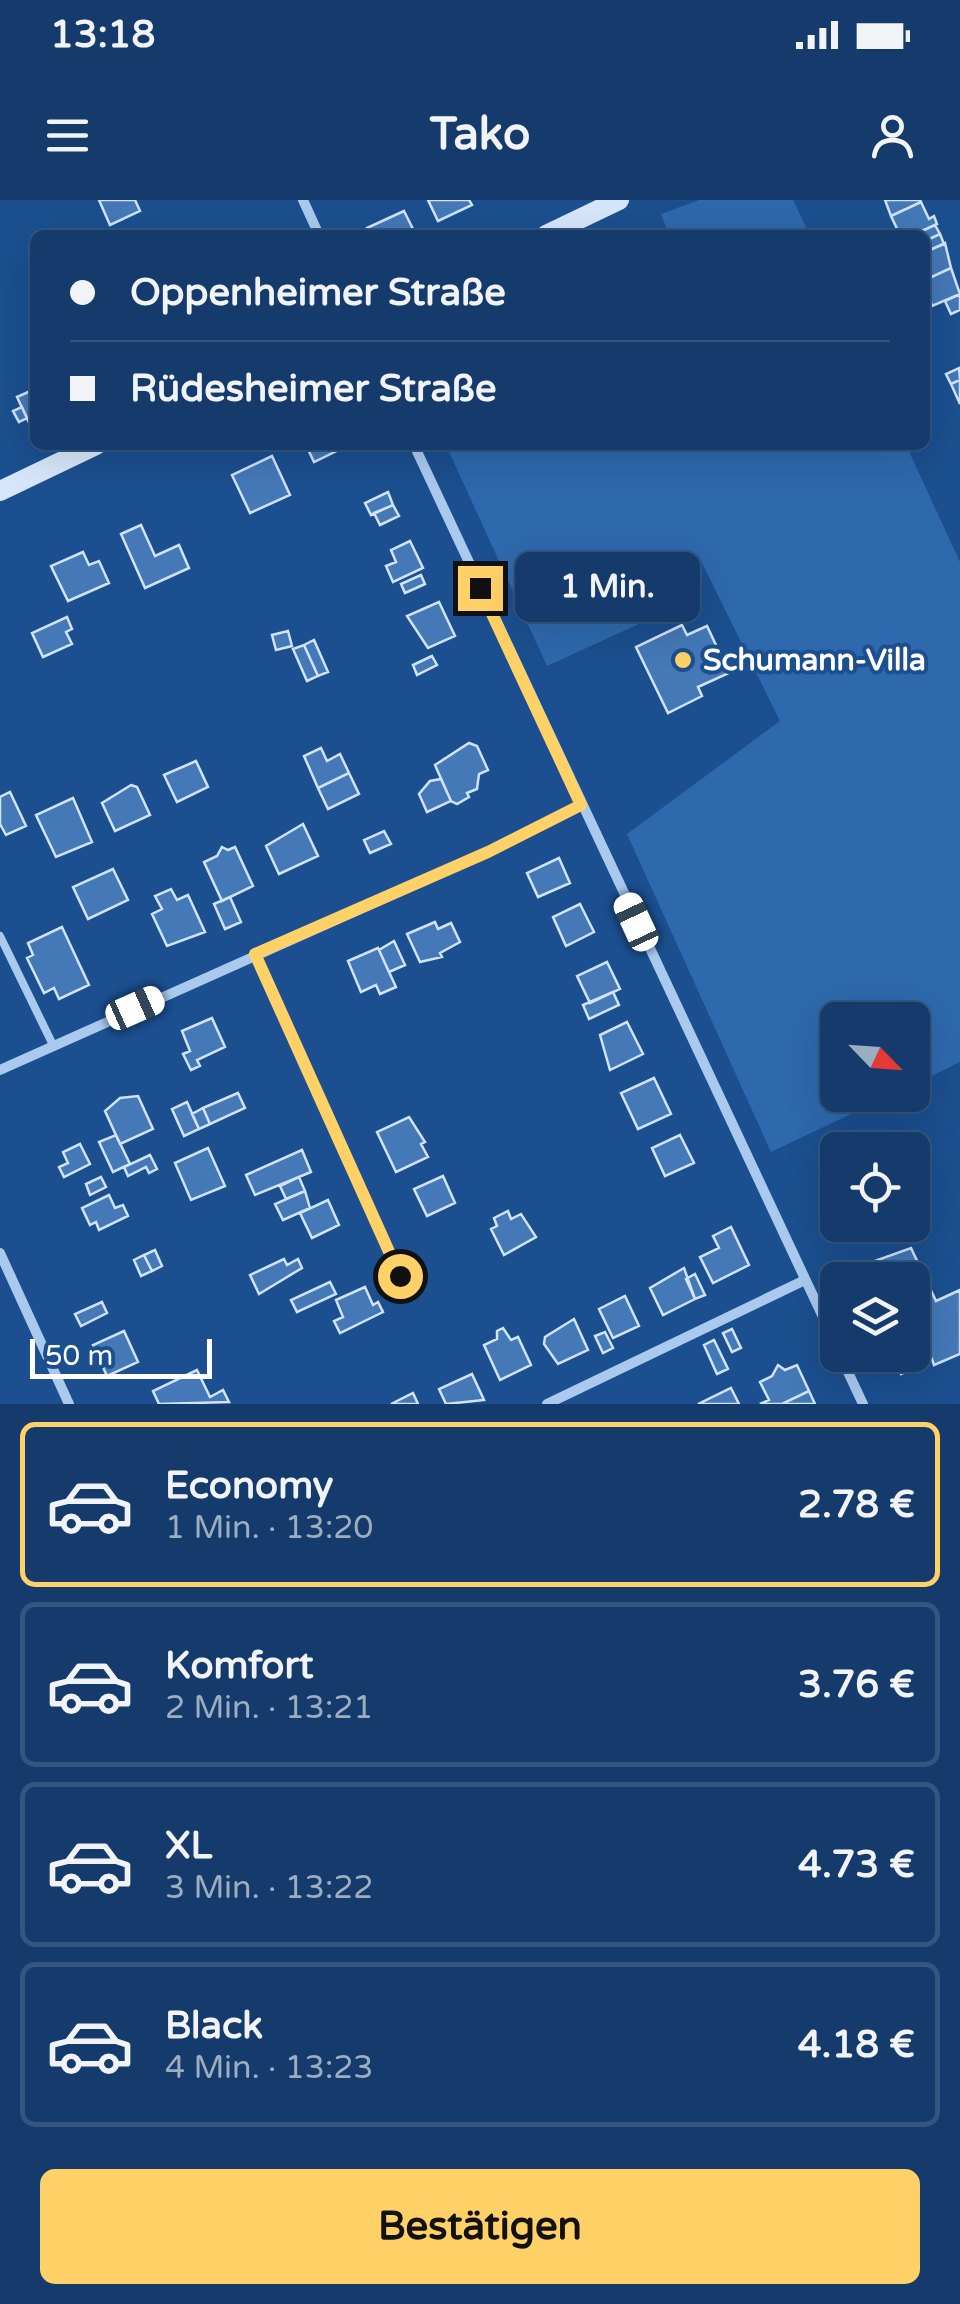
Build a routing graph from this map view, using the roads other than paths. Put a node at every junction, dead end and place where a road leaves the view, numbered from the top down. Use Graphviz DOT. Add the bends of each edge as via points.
graph roads {
  1 [pos="303,200"];
  2 [pos="619,200"];
  3 [pos="317,230"];
  4 [pos="556,230"];
  5 [pos="85,450"];
  6 [pos="416,450"];
  7 [pos="0,490"];
  8 [pos="581,805"];
  9 [pos="0,936"];
  10 [pos="255,954"];
  11 [pos="53,1046"];
  12 [pos="0,1070"];
  13 [pos="0,1253"];
  14 [pos="400,1276"];
  15 [pos="804,1280"];
  16 [pos="820,1313"];
  17 [pos="849,1372"];
  18 [pos="69,1404"];
  19 [pos="546,1404"];
  20 [pos="864,1404"];
  1 -- 3 [label="street"];
  2 -- 4 [label="main road"];
  5 -- 7 [label="main road"];
  6 -- 8 [label="street"];
  8 -- 10 [label="street"];
  8 -- 15 [label="street"];
  9 -- 11 [label="lane"];
  10 -- 11 [label="street"];
  10 -- 14 [label="street"];
  11 -- 12 [label="street"];
  13 -- 18 [label="street"];
  15 -- 16 [label="street"];
  15 -- 19 [label="street"];
  17 -- 20 [label="street"];
}
